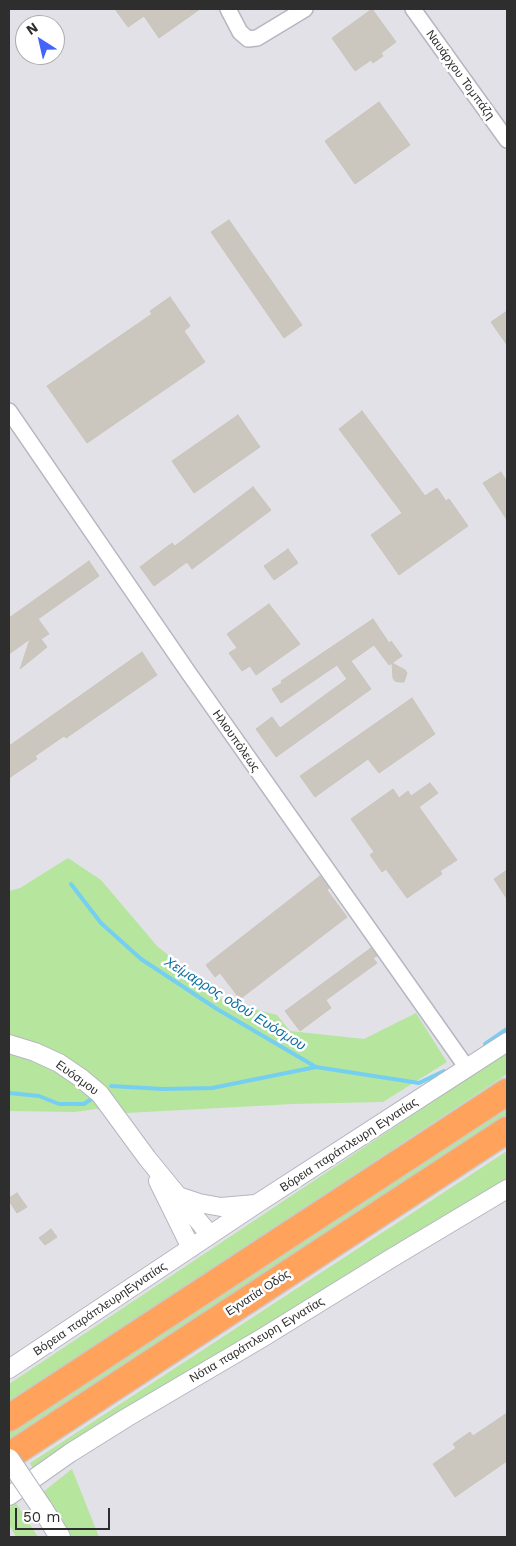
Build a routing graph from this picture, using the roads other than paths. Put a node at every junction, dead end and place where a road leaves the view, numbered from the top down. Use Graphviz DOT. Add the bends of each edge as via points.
graph roads {
  1 [pos="228,9"];
  2 [pos="305,9"];
  3 [pos="413,9"];
  4 [pos="507,140"];
  5 [pos="9,411"];
  6 [pos="507,1042"];
  7 [pos="9,1044"];
  8 [pos="467,1068"];
  9 [pos="507,1092"];
  10 [pos="507,1130"];
  11 [pos="146,1158"];
  12 [pos="507,1189"];
  13 [pos="181,1197"];
  14 [pos="258,1203"];
  15 [pos="210,1235"];
  16 [pos="191,1248"];
  17 [pos="9,1369"];
  18 [pos="9,1418"];
  19 [pos="9,1458"];
  20 [pos="9,1496"];
  21 [pos="60,1537"];
  1 -- 2 [label="street" via="248,40"];
  3 -- 4 [label="street, Ναυάρχου Τομπάζη"];
  5 -- 8 [label="street, Ηλιουπόλεως" via="182,665"];
  6 -- 8 [label="street, Βόρεια παράπλευρη Εγνατίας"];
  7 -- 11 [label="street, Ευόσμου" via="36,1052 81,1078 100,1094"];
  8 -- 14 [label="street, Βόρεια παράπλευρη Εγνατίας"];
  9 -- 18 [label="highway"];
  10 -- 19 [label="highway, Εγνατία Οδός"];
  11 -- 13 [label="street"];
  11 -- 16 [label="street"];
  12 -- 20 [label="street, Νότια παράπλευρη Εγνατίας" via="70,1452"];
  13 -- 14 [label="street" via="221,1207"];
  13 -- 15 [label="street"];
  14 -- 15 [label="street, Βόρεια παράπλευρη Εγνατίας"];
  15 -- 16 [label="street, Βόρεια παράπλευρη Εγνατίας"];
  16 -- 17 [label="street, Βόρεια παράπλευρηΕγνατίας"];
  19 -- 21 [label="main road, bridge"];
}
